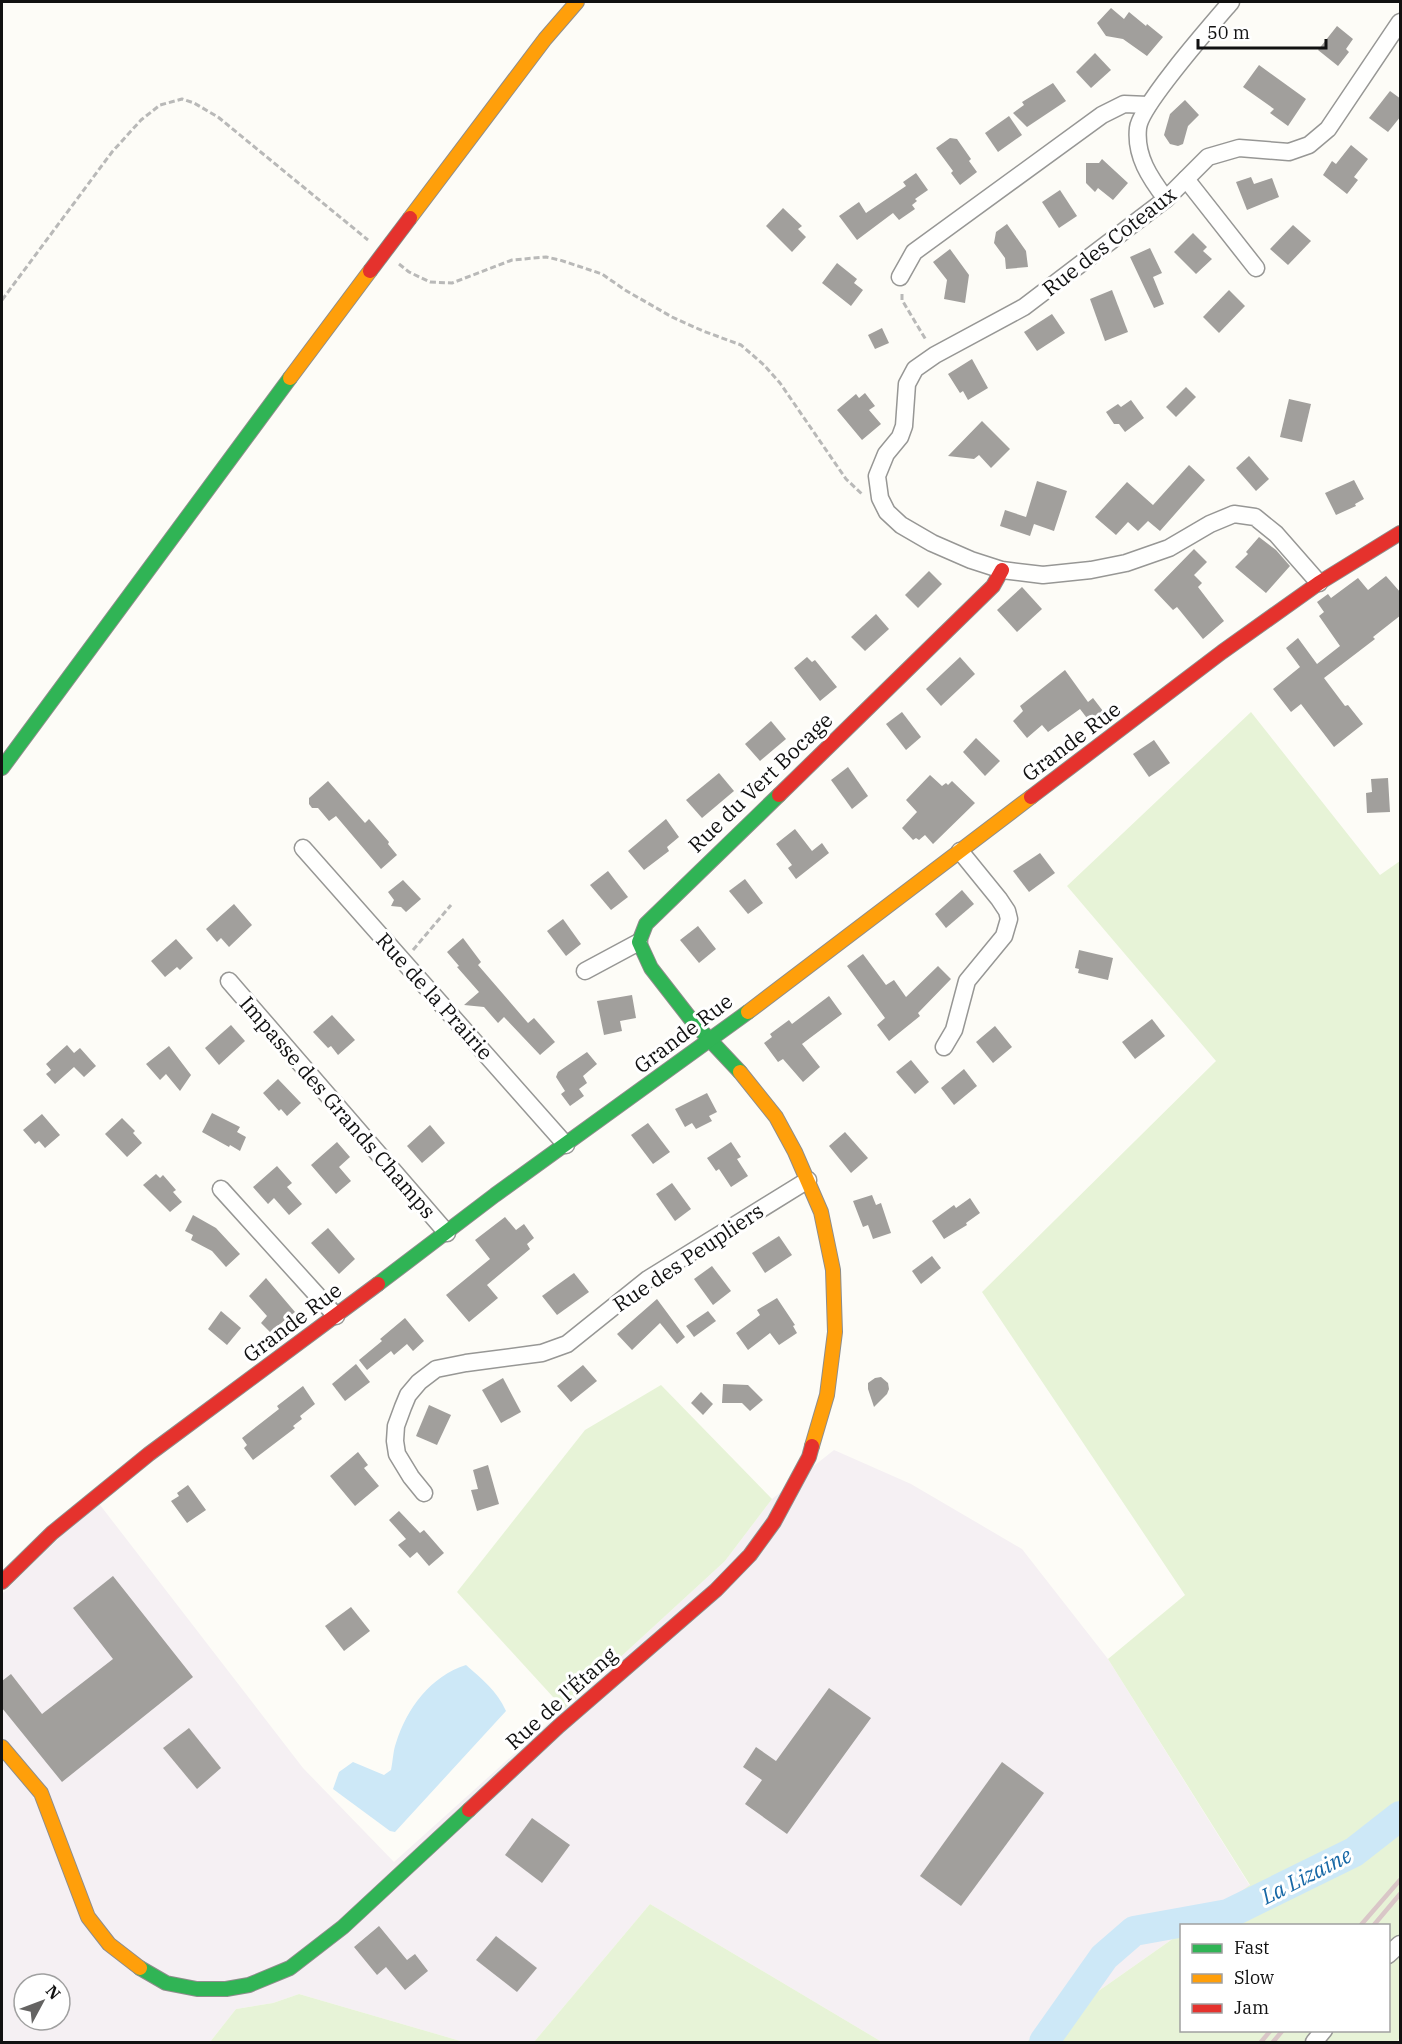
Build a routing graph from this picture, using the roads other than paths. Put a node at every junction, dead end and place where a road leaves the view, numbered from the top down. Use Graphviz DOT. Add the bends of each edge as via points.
graph roads {
  1 [pos="578,2"];
  2 [pos="1231,2"];
  3 [pos="1401,22"];
  4 [pos="1148,105"];
  5 [pos="1186,179"];
  6 [pos="1166,199"];
  7 [pos="1256,268"];
  8 [pos="900,277"];
  9 [pos="1401,533"];
  10 [pos="1002,570"];
  11 [pos="1319,583"];
  12 [pos="2,768"];
  13 [pos="303,848"];
  14 [pos="960,851"];
  15 [pos="639,942"];
  16 [pos="585,971"];
  17 [pos="230,981"];
  18 [pos="710,1041"];
  19 [pos="944,1047"];
  20 [pos="566,1145"];
  21 [pos="808,1180"];
  22 [pos="222,1189"];
  23 [pos="447,1233"];
  24 [pos="336,1316"];
  25 [pos="424,1493"];
  26 [pos="2,1582"];
  27 [pos="2,1747"];
  1 -- 12 [label="street, bridge" via="545,39 221,469"];
  2 -- 4 [label="street"];
  3 -- 5 [label="street, Rue des Coteaux" via="1328,129 1309,145 1288,152 1239,148 1208,157"];
  4 -- 6 [label="street" via="1138,126 1140,154 1149,176"];
  4 -- 8 [label="street" via="1124,105 1102,115 914,252"];
  5 -- 6 [label="street, Rue des Coteaux"];
  5 -- 7 [label="street"];
  6 -- 10 [label="street, Rue des Coteaux" via="1024,307 915,369 907,384 904,426 877,476 887,512 932,543"];
  9 -- 11 [label="street, Grande Rue"];
  10 -- 11 [label="street" via="1042,574 1126,563 1169,548 1234,514 1255,517"];
  10 -- 15 [label="street, Rue du Vert Bocage" via="993,586 646,924"];
  11 -- 14 [label="street, Grande Rue"];
  13 -- 20 [label="street, Rue de la Prairie"];
  14 -- 18 [label="street, Grande Rue"];
  14 -- 19 [label="street" via="999,899 1009,919 1004,936 967,981 954,1030"];
  15 -- 16 [label="street"];
  15 -- 18 [label="street" via="651,968"];
  17 -- 23 [label="street, Impasse des Grands Champs"];
  18 -- 20 [label="street, Grande Rue"];
  18 -- 21 [label="street, Rue de l'Étang" via="776,1117"];
  20 -- 23 [label="street, Grande Rue"];
  21 -- 25 [label="street, Rue des Peupliers" via="648,1279 567,1344 542,1353 436,1369 419,1382 402,1407 395,1441 397,1454"];
  21 -- 27 [label="street, Rue de l'Étang" via="821,1212 833,1270 835,1332 827,1395 809,1457 774,1522 750,1555 716,1590 560,1726 344,1927 290,1968 249,1985 197,1989 166,1983 137,1966 109,1944 88,1917 41,1793"];
  22 -- 24 [label="street"];
  23 -- 24 [label="street, Grande Rue"];
  24 -- 26 [label="street, Grande Rue" via="149,1454 52,1533"];
}
